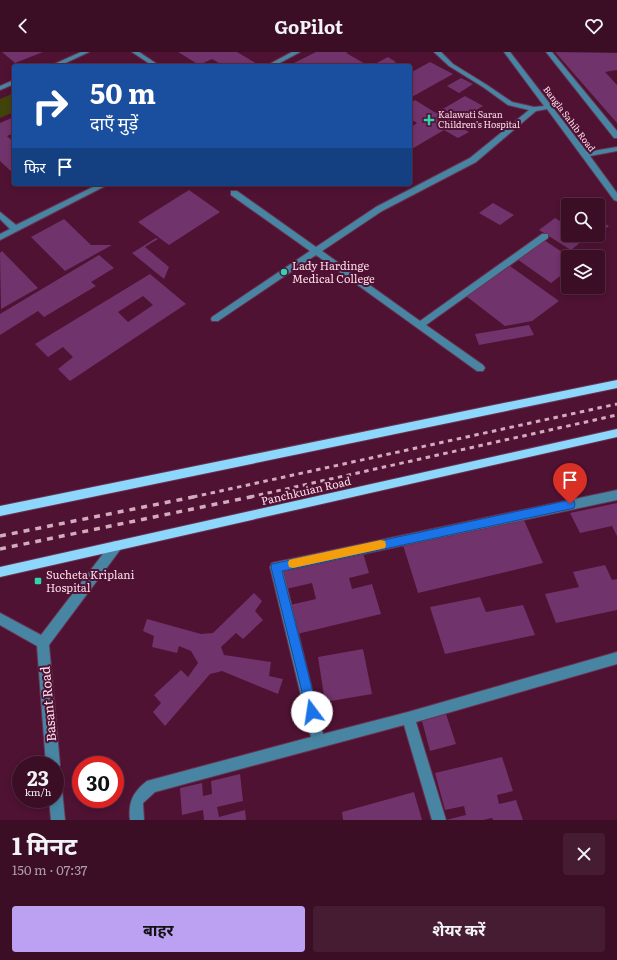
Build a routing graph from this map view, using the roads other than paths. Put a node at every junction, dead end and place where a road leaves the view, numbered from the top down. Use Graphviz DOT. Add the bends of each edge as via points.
graph roads {
  1 [pos="86,52"];
  2 [pos="136,52"];
  3 [pos="152,52"];
  4 [pos="297,52"];
  5 [pos="437,52"];
  6 [pos="507,52"];
  7 [pos="549,52"];
  8 [pos="143,56"];
  9 [pos="57,64"];
  10 [pos="154,64"];
  11 [pos="273,64"];
  12 [pos="12,83"];
  13 [pos="0,88"];
  14 [pos="548,107"];
  15 [pos="534,109"];
  16 [pos="617,136"];
  17 [pos="617,150"];
  18 [pos="584,155"];
  19 [pos="101,186"];
  20 [pos="234,193"];
  21 [pos="617,198"];
  22 [pos="0,215"];
  23 [pos="15,229"];
  24 [pos="545,236"];
  25 [pos="0,237"];
  26 [pos="316,250"];
  27 [pos="215,319"];
  28 [pos="420,325"];
  29 [pos="480,368"];
  30 [pos="617,384"];
  31 [pos="617,433"];
  32 [pos="617,495"];
  33 [pos="0,511"];
  34 [pos="116,546"];
  35 [pos="0,572"];
  36 [pos="0,619"];
  37 [pos="43,643"];
  38 [pos="617,658"];
  39 [pos="408,718"];
  40 [pos="319,742"];
  41 [pos="52,756"];
  42 [pos="57,808"];
  43 [pos="58,820"];
  44 [pos="136,820"];
  45 [pos="439,820"];
  1 -- 9 [label="street"];
  2 -- 8 [label="street"];
  3 -- 8 [label="street"];
  4 -- 11 [label="street"];
  5 -- 15 [label="street" via="451,65 510,104"];
  6 -- 14 [label="street, Bangla Sahib Road"];
  7 -- 16 [label="street"];
  8 -- 10 [label="street"];
  12 -- 13 [label="street"];
  14 -- 15 [label="street"];
  14 -- 18 [label="street, Bangla Sahib Road"];
  15 -- 26 [label="street" via="473,160 379,209"];
  17 -- 18 [label="street"];
  18 -- 21 [label="street, Bangla Sahib Road"];
  19 -- 23 [label="street"];
  20 -- 26 [label="street"];
  22 -- 23 [label="street"];
  23 -- 25 [label="street"];
  24 -- 28 [label="street"];
  26 -- 27 [label="street"];
  26 -- 28 [label="street"];
  28 -- 29 [label="street"];
  30 -- 33 [label="main road"];
  31 -- 34 [label="main road, Panchkuian Road"];
  32 -- 40 [label="street" via="276,567"];
  34 -- 35 [label="main road, Panchkuian Road"];
  34 -- 37 [label="street"];
  36 -- 37 [label="street"];
  37 -- 41 [label="street, Basant Road"];
  38 -- 39 [label="street"];
  39 -- 40 [label="street"];
  39 -- 45 [label="street"];
  40 -- 44 [label="street" via="152,786 141,794 135,807"];
  42 -- 43 [label="street"];
}
